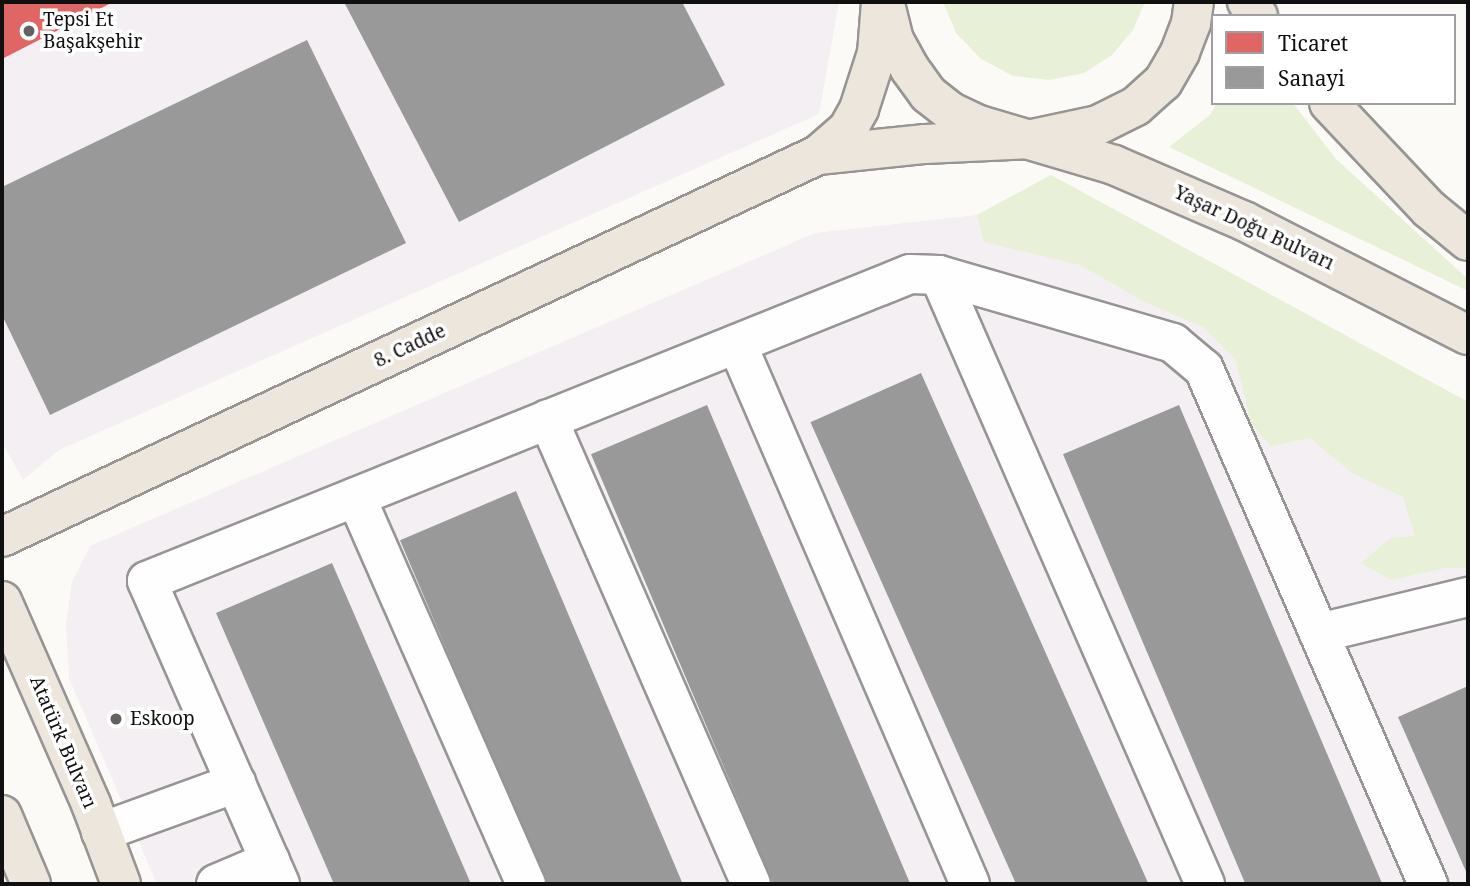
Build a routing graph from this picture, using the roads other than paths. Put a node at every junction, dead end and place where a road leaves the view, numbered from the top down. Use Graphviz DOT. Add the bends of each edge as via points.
graph roads {
  1 [pos="883,2"];
  2 [pos="1194,2"];
  3 [pos="1331,105"];
  4 [pos="1032,139"];
  5 [pos="818,155"];
  6 [pos="1468,241"];
  7 [pos="939,275"];
  8 [pos="1468,335"];
  9 [pos="737,344"];
  10 [pos="548,419"];
  11 [pos="356,497"];
  12 [pos="2,537"];
  13 [pos="1468,597"];
  14 [pos="2,601"];
  15 [pos="1319,633"];
  16 [pos="236,783"];
  17 [pos="2,815"];
  18 [pos="101,832"];
  19 [pos="275,873"];
  20 [pos="31,884"];
  21 [pos="121,884"];
  22 [pos="216,884"];
  23 [pos="526,884"];
  24 [pos="751,884"];
  25 [pos="970,884"];
  26 [pos="1205,884"];
  27 [pos="1428,884"];
  1 -- 4 [label="main road, Yaşar Doğu Bulvarı" via="894,40 928,94 979,125"];
  1 -- 5 [label="main road, Yaşar Doğu Bulvarı" via="877,53 859,109 848,129"];
  2 -- 4 [label="main road, Yaşar Doğu Bulvarı" via="1191,23 1169,72 1136,106 1098,125"];
  3 -- 6 [label="main road" via="1429,209"];
  4 -- 5 [label="main road"];
  4 -- 8 [label="main road, Yaşar Doğu Bulvarı" via="1114,165 1244,221"];
  5 -- 12 [label="main road, 8. Cadde"];
  7 -- 9 [label="lane" via="910,274"];
  7 -- 15 [label="lane" via="1172,343 1204,369"];
  7 -- 26 [label="lane"];
  9 -- 10 [label="lane"];
  9 -- 25 [label="lane"];
  10 -- 11 [label="lane"];
  10 -- 24 [label="lane"];
  11 -- 16 [label="lane" via="147,581"];
  11 -- 23 [label="lane"];
  13 -- 15 [label="lane"];
  14 -- 18 [label="main road, Atatürk Bulvarı"];
  15 -- 27 [label="lane"];
  16 -- 18 [label="lane"];
  16 -- 19 [label="lane"];
  17 -- 20 [label="main road"];
  18 -- 21 [label="main road, Atatürk Bulvarı"];
  19 -- 22 [label="lane"];
}
